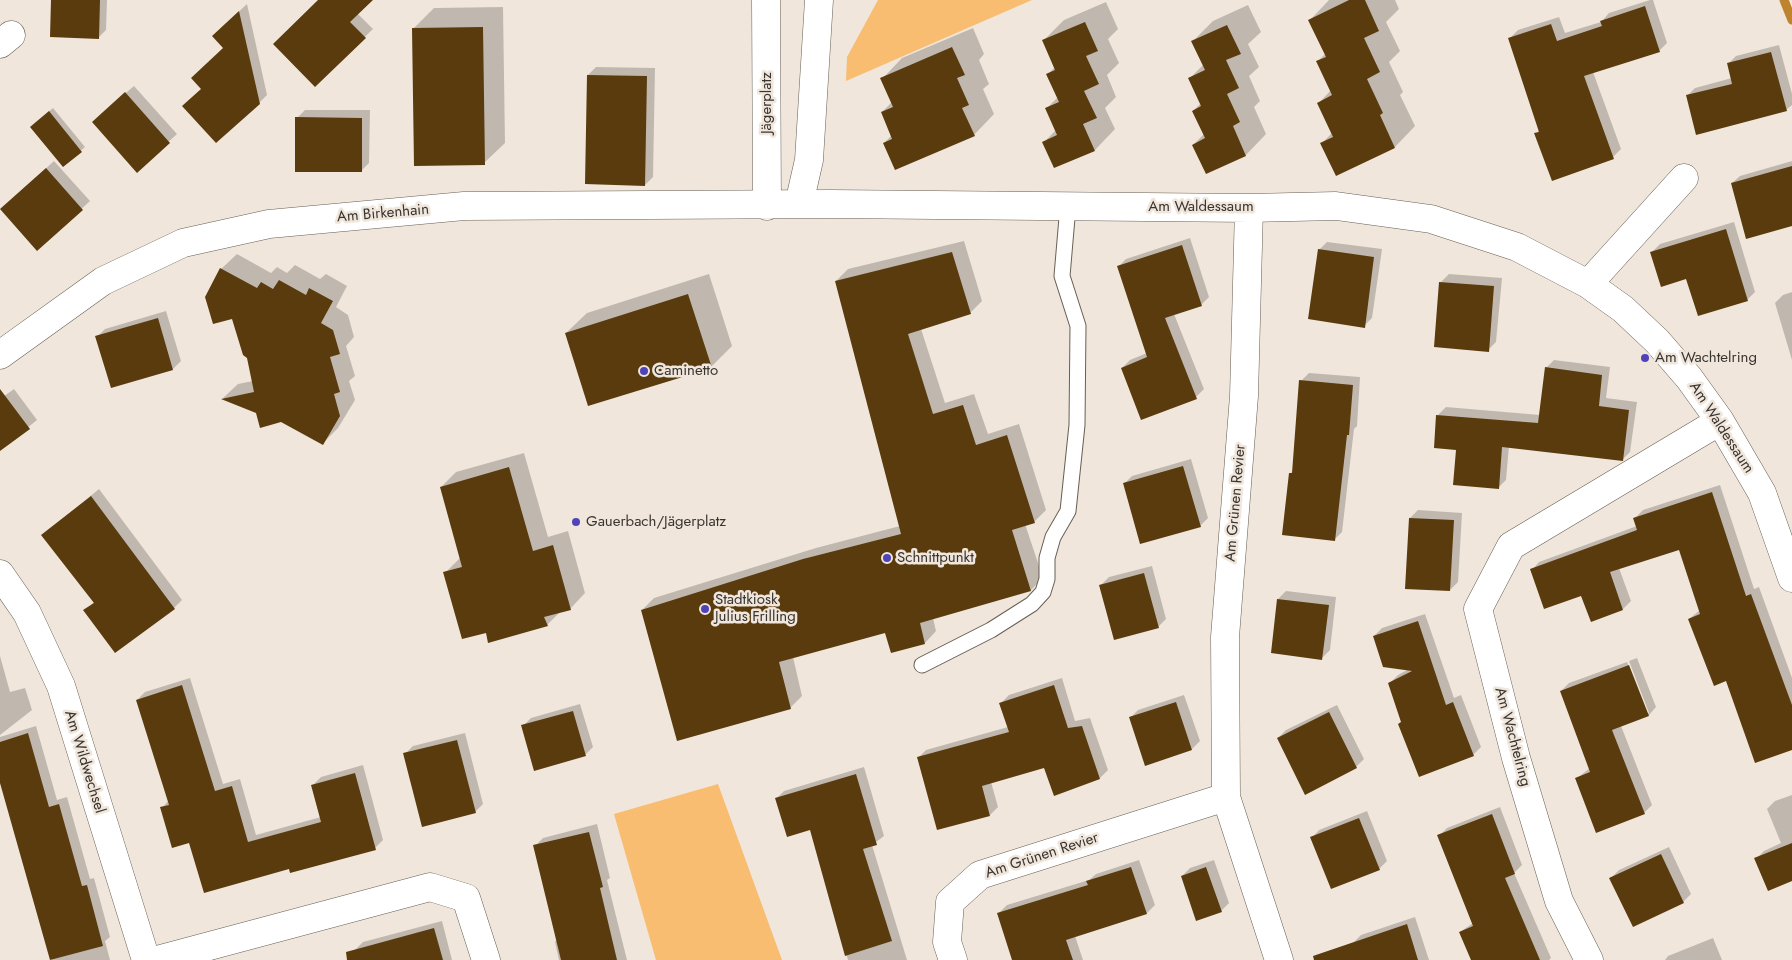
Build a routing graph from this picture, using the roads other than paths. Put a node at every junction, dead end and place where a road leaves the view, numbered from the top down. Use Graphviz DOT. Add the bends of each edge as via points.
graph roads {
  1 [pos="766,0"];
  2 [pos="819,0"];
  3 [pos="1684,178"];
  4 [pos="800,204"];
  5 [pos="767,206"];
  6 [pos="1068,206"];
  7 [pos="1249,208"];
  8 [pos="1588,284"];
  9 [pos="0,355"];
  10 [pos="1720,421"];
  11 [pos="0,574"];
  12 [pos="1792,578"];
  13 [pos="922,665"];
  14 [pos="1226,797"];
  15 [pos="146,960"];
  16 [pos="157,960"];
  17 [pos="486,960"];
  18 [pos="953,960"];
  19 [pos="1279,960"];
  20 [pos="1589,960"];
  1 -- 5 [label="street, Jägerplatz"];
  2 -- 4 [label="street" via="809,160"];
  3 -- 8 [label="street"];
  4 -- 5 [label="street, Am Birkenhain"];
  4 -- 6 [label="street, Am Waldessaum"];
  5 -- 9 [label="street, Am Birkenhain" via="464,206 269,224 183,243 103,281"];
  6 -- 7 [label="street, Am Waldessaum"];
  6 -- 13 [label="lane" via="1062,276 1078,326 1077,425 1068,511 1053,537 1046,558 1047,579 1032,604 991,630"];
  7 -- 8 [label="street, Am Waldessaum" via="1336,206 1432,219 1517,246"];
  7 -- 14 [label="street, Am Grünen Revier" via="1244,396 1225,637"];
  8 -- 10 [label="street, Am Waldessaum" via="1657,341"];
  10 -- 12 [label="street, Am Waldessaum" via="1762,493"];
  10 -- 20 [label="street, Am Wachtelring" via="1512,546 1478,609 1516,758 1559,901"];
  11 -- 15 [label="street, Am Wildwechsel" via="27,613 61,686"];
  14 -- 18 [label="street, Am Grünen Revier" via="980,875 950,902 947,942"];
  14 -- 19 [label="street, Am Grünen Revier"];
  16 -- 17 [label="street" via="430,887 466,898"];
}
